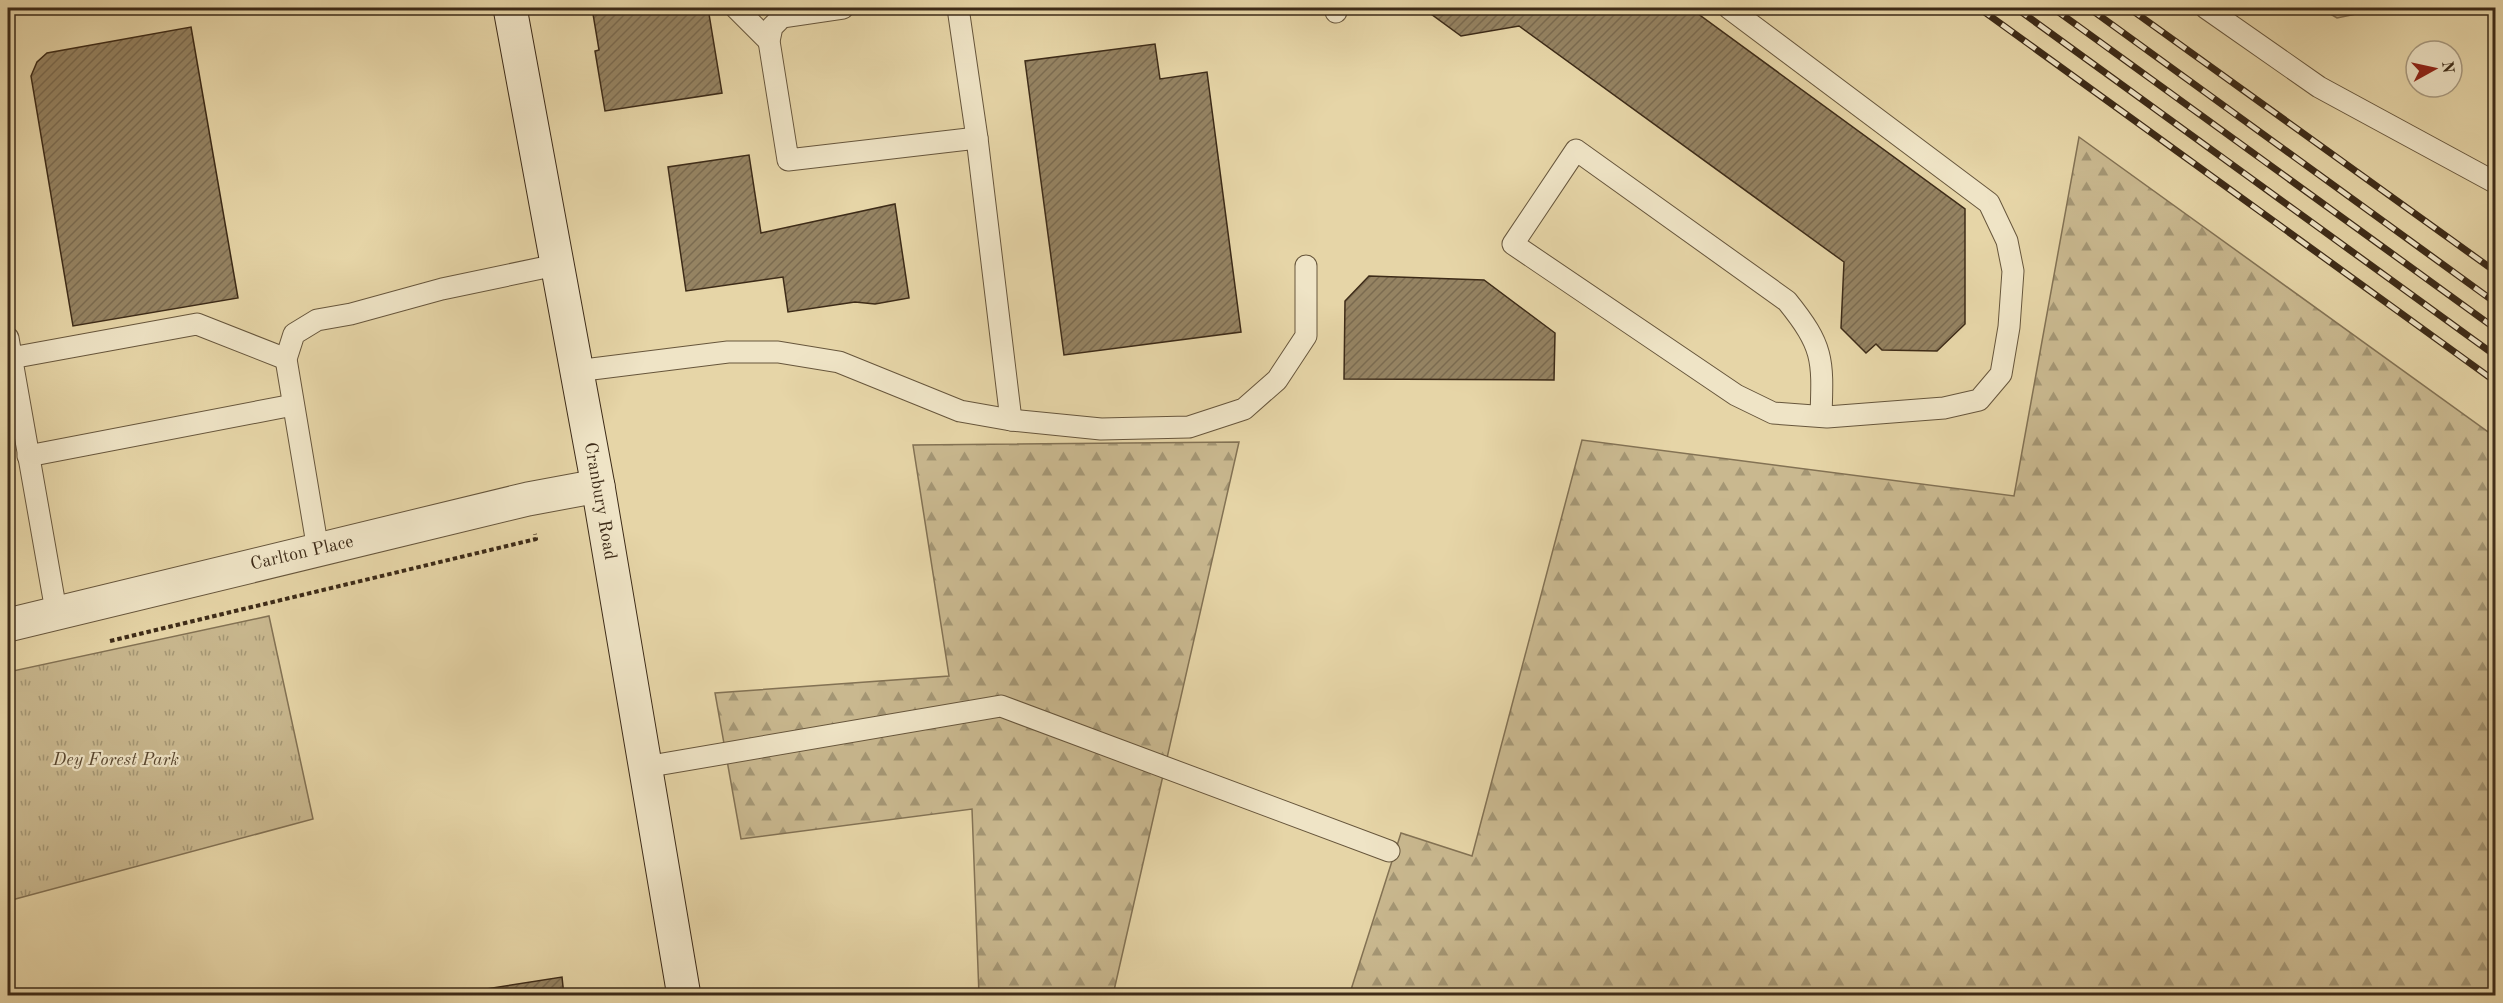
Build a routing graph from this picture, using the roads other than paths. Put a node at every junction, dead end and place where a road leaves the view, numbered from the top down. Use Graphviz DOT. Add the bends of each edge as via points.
graph roads {
  1 [pos="510,8"];
  2 [pos="736,8"];
  3 [pos="843,8"];
  4 [pos="958,8"];
  5 [pos="1730,8"];
  6 [pos="2206,8"];
  7 [pos="769,41"];
  8 [pos="977,138"];
  9 [pos="2496,183"];
  10 [pos="556,265"];
  11 [pos="1306,266"];
  12 [pos="9,348"];
  13 [pos="286,359"];
  14 [pos="576,371"];
  15 [pos="293,405"];
  16 [pos="1821,416"];
  17 [pos="1011,420"];
  18 [pos="28,456"];
  19 [pos="598,486"];
  20 [pos="318,550"];
  21 [pos="56,611"];
  22 [pos="8,625"];
  23 [pos="645,767"];
  24 [pos="1389,851"];
  25 [pos="684,996"];
  1 -- 10 [label="street, Cranbury Road"];
  2 -- 7 [label="lane"];
  3 -- 7 [label="lane" via="782,17 772,27"];
  4 -- 8 [label="lane"];
  5 -- 16 [label="lane" via="1989,203 2007,241 2013,271 2001,374 1979,400 1944,408"];
  6 -- 9 [label="lane" via="2319,87"];
  7 -- 8 [label="lane" via="788,160"];
  8 -- 17 [label="lane"];
  10 -- 13 [label="lane" via="317,320 294,334"];
  10 -- 14 [label="street, Cranbury Road"];
  11 -- 17 [label="lane" via="1305,336 1277,380 1244,409 1189,427 1101,429"];
  12 -- 13 [label="lane" via="197,324"];
  12 -- 18 [label="lane"];
  13 -- 15 [label="lane"];
  14 -- 17 [label="lane" via="728,352 778,352 839,362 960,411"];
  14 -- 19 [label="street, Cranbury Road"];
  15 -- 18 [label="lane"];
  15 -- 20 [label="lane"];
  16 -- 16 [label="lane" via="1773,413 1736,395 1513,243 1576,150 1787,301 1808,327 1820,351"];
  18 -- 21 [label="lane"];
  19 -- 20 [label="street, Carlton Place"];
  19 -- 23 [label="street, Cranbury Road"];
  20 -- 21 [label="street, Carlton Place"];
  21 -- 22 [label="street, Carlton Place"];
  23 -- 24 [label="lane" via="1001,706"];
  23 -- 25 [label="street, Cranbury Road"];
}
